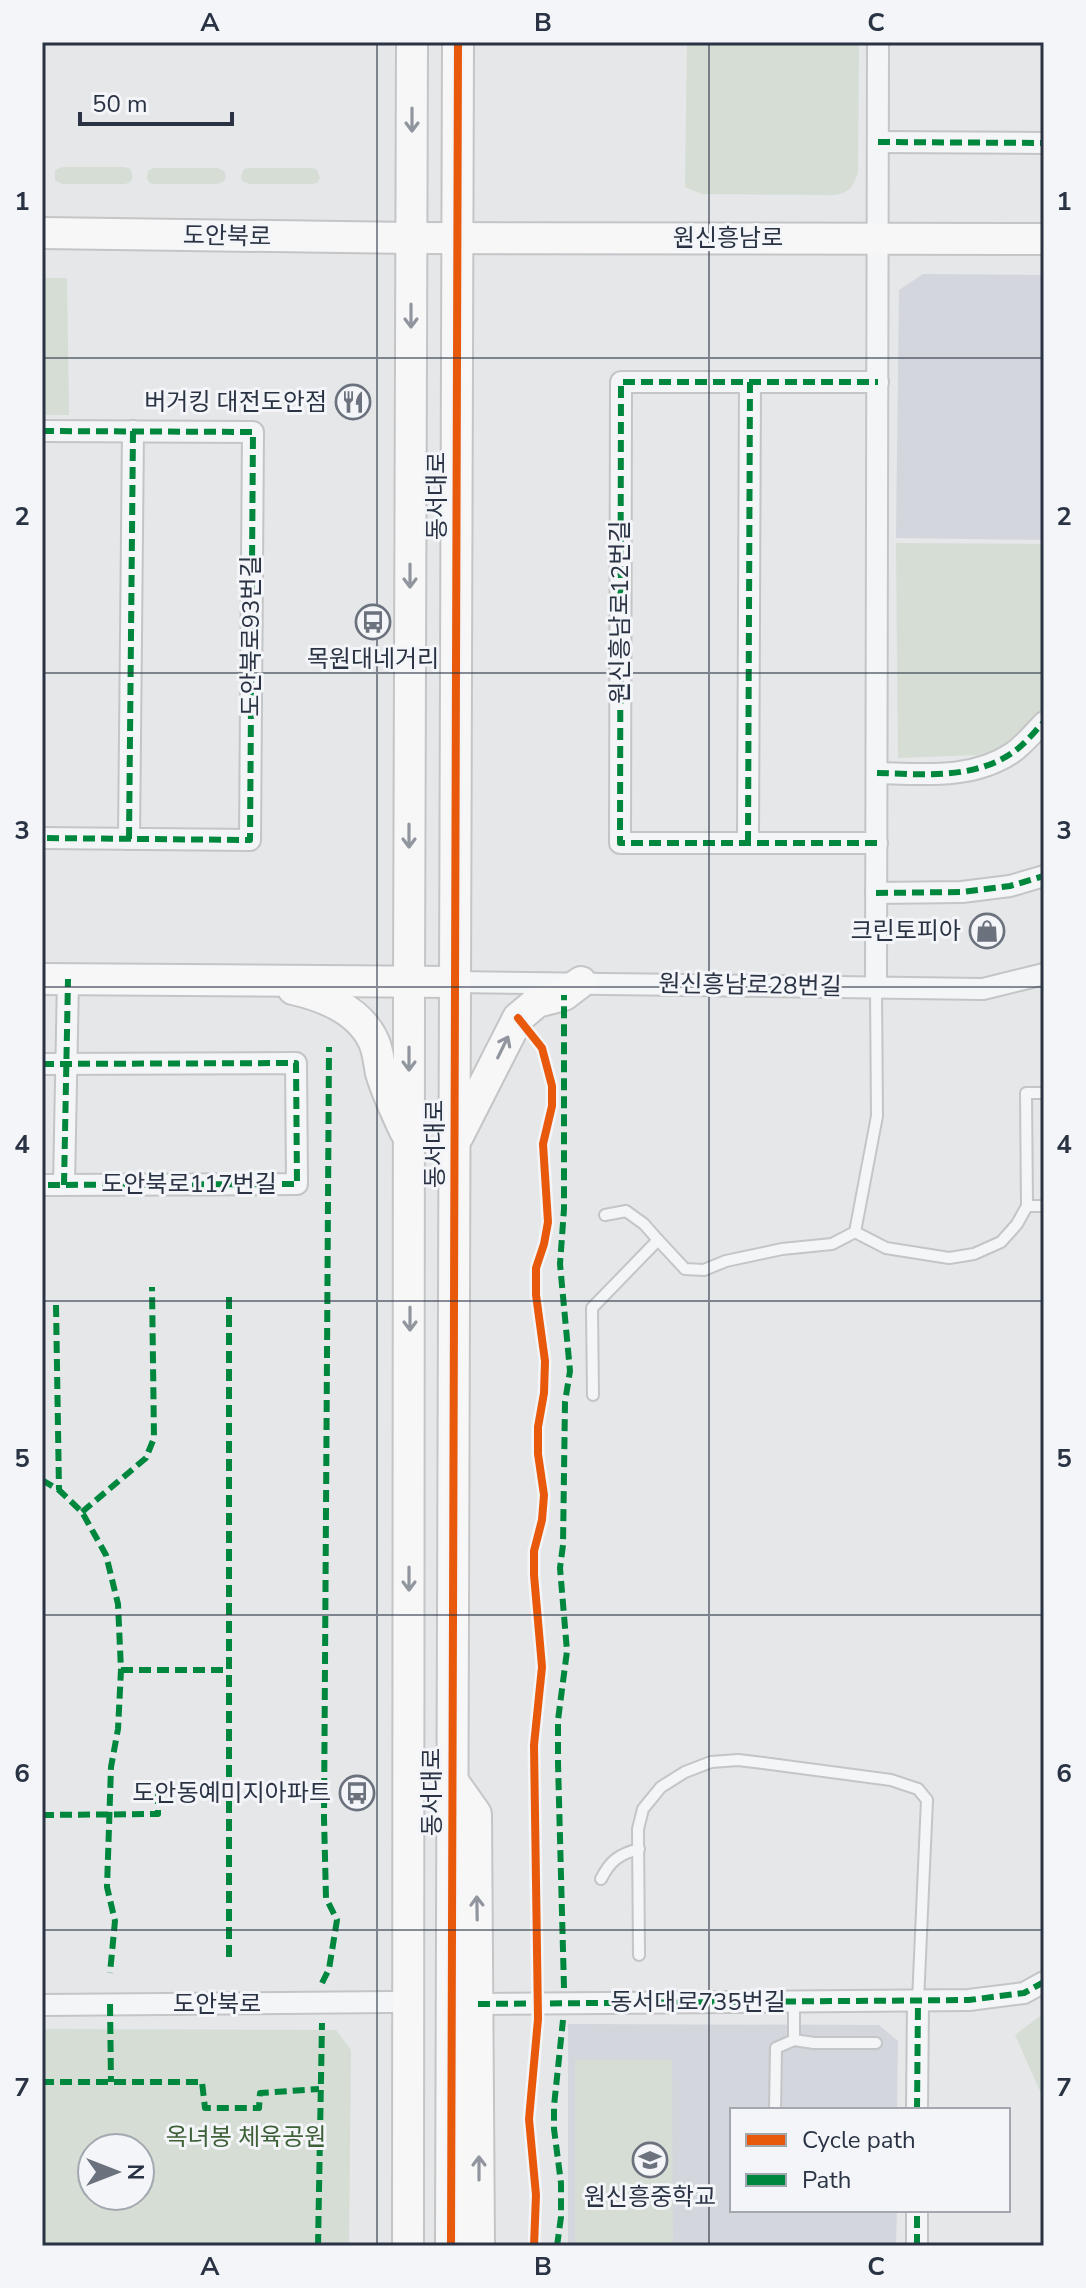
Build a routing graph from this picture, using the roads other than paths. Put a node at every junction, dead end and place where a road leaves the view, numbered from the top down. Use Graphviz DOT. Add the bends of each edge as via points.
graph roads {
  1 [pos="412,42"];
  2 [pos="458,42"];
  3 [pos="878,42"];
  4 [pos="878,142"];
  5 [pos="1044,143"];
  6 [pos="42,233"];
  7 [pos="412,238"];
  8 [pos="458,238"];
  9 [pos="878,239"];
  10 [pos="1044,239"];
  11 [pos="750,382"];
  12 [pos="878,382"];
  13 [pos="42,431"];
  14 [pos="133,431"];
  15 [pos="1044,722"];
  16 [pos="877,773"];
  17 [pos="42,838"];
  18 [pos="129,839"];
  19 [pos="748,843"];
  20 [pos="877,843"];
  21 [pos="1044,876"];
  22 [pos="876,893"];
  23 [pos="1044,974"];
  24 [pos="55,979"];
  25 [pos="256,980"];
  26 [pos="409,981"];
  27 [pos="455,982"];
  28 [pos="581,982"];
  29 [pos="876,987"];
  30 [pos="42,1064"];
  31 [pos="66,1064"];
  32 [pos="1044,1093"];
  33 [pos="410,1141"];
  34 [pos="455,1141"];
  35 [pos="42,1185"];
  36 [pos="64,1185"];
  37 [pos="1027,1206"];
  38 [pos="1044,1206"];
  39 [pos="605,1215"];
  40 [pos="855,1232"];
  41 [pos="658,1240"];
  42 [pos="593,1395"];
  43 [pos="409,1777"];
  44 [pos="452,1780"];
  45 [pos="639,1849"];
  46 [pos="601,1879"];
  47 [pos="639,1955"];
  48 [pos="1044,1982"];
  49 [pos="794,2001"];
  50 [pos="918,2001"];
  51 [pos="392,2002"];
  52 [pos="478,2004"];
  53 [pos="42,2005"];
  54 [pos="794,2040"];
  55 [pos="876,2043"];
  56 [pos="775,2108"];
  57 [pos="917,2108"];
  58 [pos="917,2212"];
  59 [pos="391,2246"];
  60 [pos="408,2246"];
  61 [pos="451,2246"];
  62 [pos="479,2246"];
  63 [pos="917,2246"];
  1 -- 7 [label="street, 동서대로, one-way"];
  2 -- 8 [label="street, 동서대로"];
  3 -- 4 [label="street"];
  4 -- 5 [label="street"];
  4 -- 9 [label="street"];
  6 -- 7 [label="street, 도안북로"];
  7 -- 8 [label="street, 원신흥남로"];
  7 -- 26 [label="street, 동서대로, one-way"];
  8 -- 9 [label="street, 원신흥남로"];
  8 -- 27 [label="street, 동서대로"];
  9 -- 10 [label="street, 원신흥남로"];
  9 -- 12 [label="street"];
  11 -- 12 [label="street, 원신흥남로12번길"];
  11 -- 19 [label="street"];
  11 -- 19 [label="street, 원신흥남로12번길" via="621,382 620,843"];
  12 -- 16 [label="street"];
  13 -- 14 [label="street, 도안북로93번길"];
  14 -- 18 [label="street"];
  14 -- 18 [label="street, 도안북로93번길" via="253,432 250,840"];
  15 -- 16 [label="street" via="1013,753 982,768 950,774"];
  16 -- 20 [label="street"];
  17 -- 18 [label="street, 도안북로93번길"];
  19 -- 20 [label="street, 원신흥남로12번길"];
  20 -- 22 [label="street"];
  21 -- 22 [label="street" via="962,892"];
  22 -- 29 [label="street"];
  23 -- 29 [label="street, 원신흥남로28번길" via="983,989"];
  24 -- 25 [label="street"];
  24 -- 31 [label="street"];
  25 -- 26 [label="street"];
  25 -- 33 [label="street" via="317,994 364,1024"];
  26 -- 27 [label="street"];
  26 -- 33 [label="street, 동서대로, one-way"];
  27 -- 28 [label="street, 원신흥남로28번길"];
  27 -- 34 [label="street, 동서대로"];
  28 -- 29 [label="street, 원신흥남로28번길"];
  34 -- 28 [label="street, one-way" via="518,1018 537,1002 564,995"];
  29 -- 40 [label="lane" via="877,1116"];
  30 -- 31 [label="street, 도안북로117번길"];
  31 -- 36 [label="street"];
  31 -- 36 [label="street, 도안북로117번길" via="296,1063 297,1184"];
  32 -- 37 [label="lane" via="1026,1093"];
  33 -- 43 [label="street, 동서대로, one-way"];
  34 -- 44 [label="street, 동서대로"];
  35 -- 36 [label="street, 도안북로117번길"];
  37 -- 38 [label="lane"];
  37 -- 40 [label="lane" via="1001,1242 949,1258 886,1248"];
  39 -- 41 [label="lane" via="626,1211"];
  40 -- 41 [label="lane" via="832,1244 782,1249 704,1270 685,1269"];
  41 -- 42 [label="lane" via="592,1308"];
  43 -- 51 [label="street" via="392,1822"];
  43 -- 60 [label="street, 동서대로"];
  52 -- 44 [label="street, one-way" via="476,1814"];
  44 -- 61 [label="street, 동서대로"];
  45 -- 46 [label="lane" via="609,1863"];
  45 -- 47 [label="lane"];
  45 -- 50 [label="lane" via="643,1809 661,1787 711,1762 738,1760 872,1777 918,1789 927,1800"];
  48 -- 50 [label="street, 동서대로735번길" via="1024,1993"];
  49 -- 50 [label="street, 동서대로735번길"];
  49 -- 52 [label="street, 동서대로735번길"];
  49 -- 54 [label="lane"];
  50 -- 57 [label="street"];
  51 -- 53 [label="street, 도안북로"];
  51 -- 59 [label="street"];
  62 -- 52 [label="street, one-way"];
  54 -- 55 [label="lane"];
  54 -- 56 [label="lane" via="776,2048"];
  58 -- 63 [label="street"];
}
